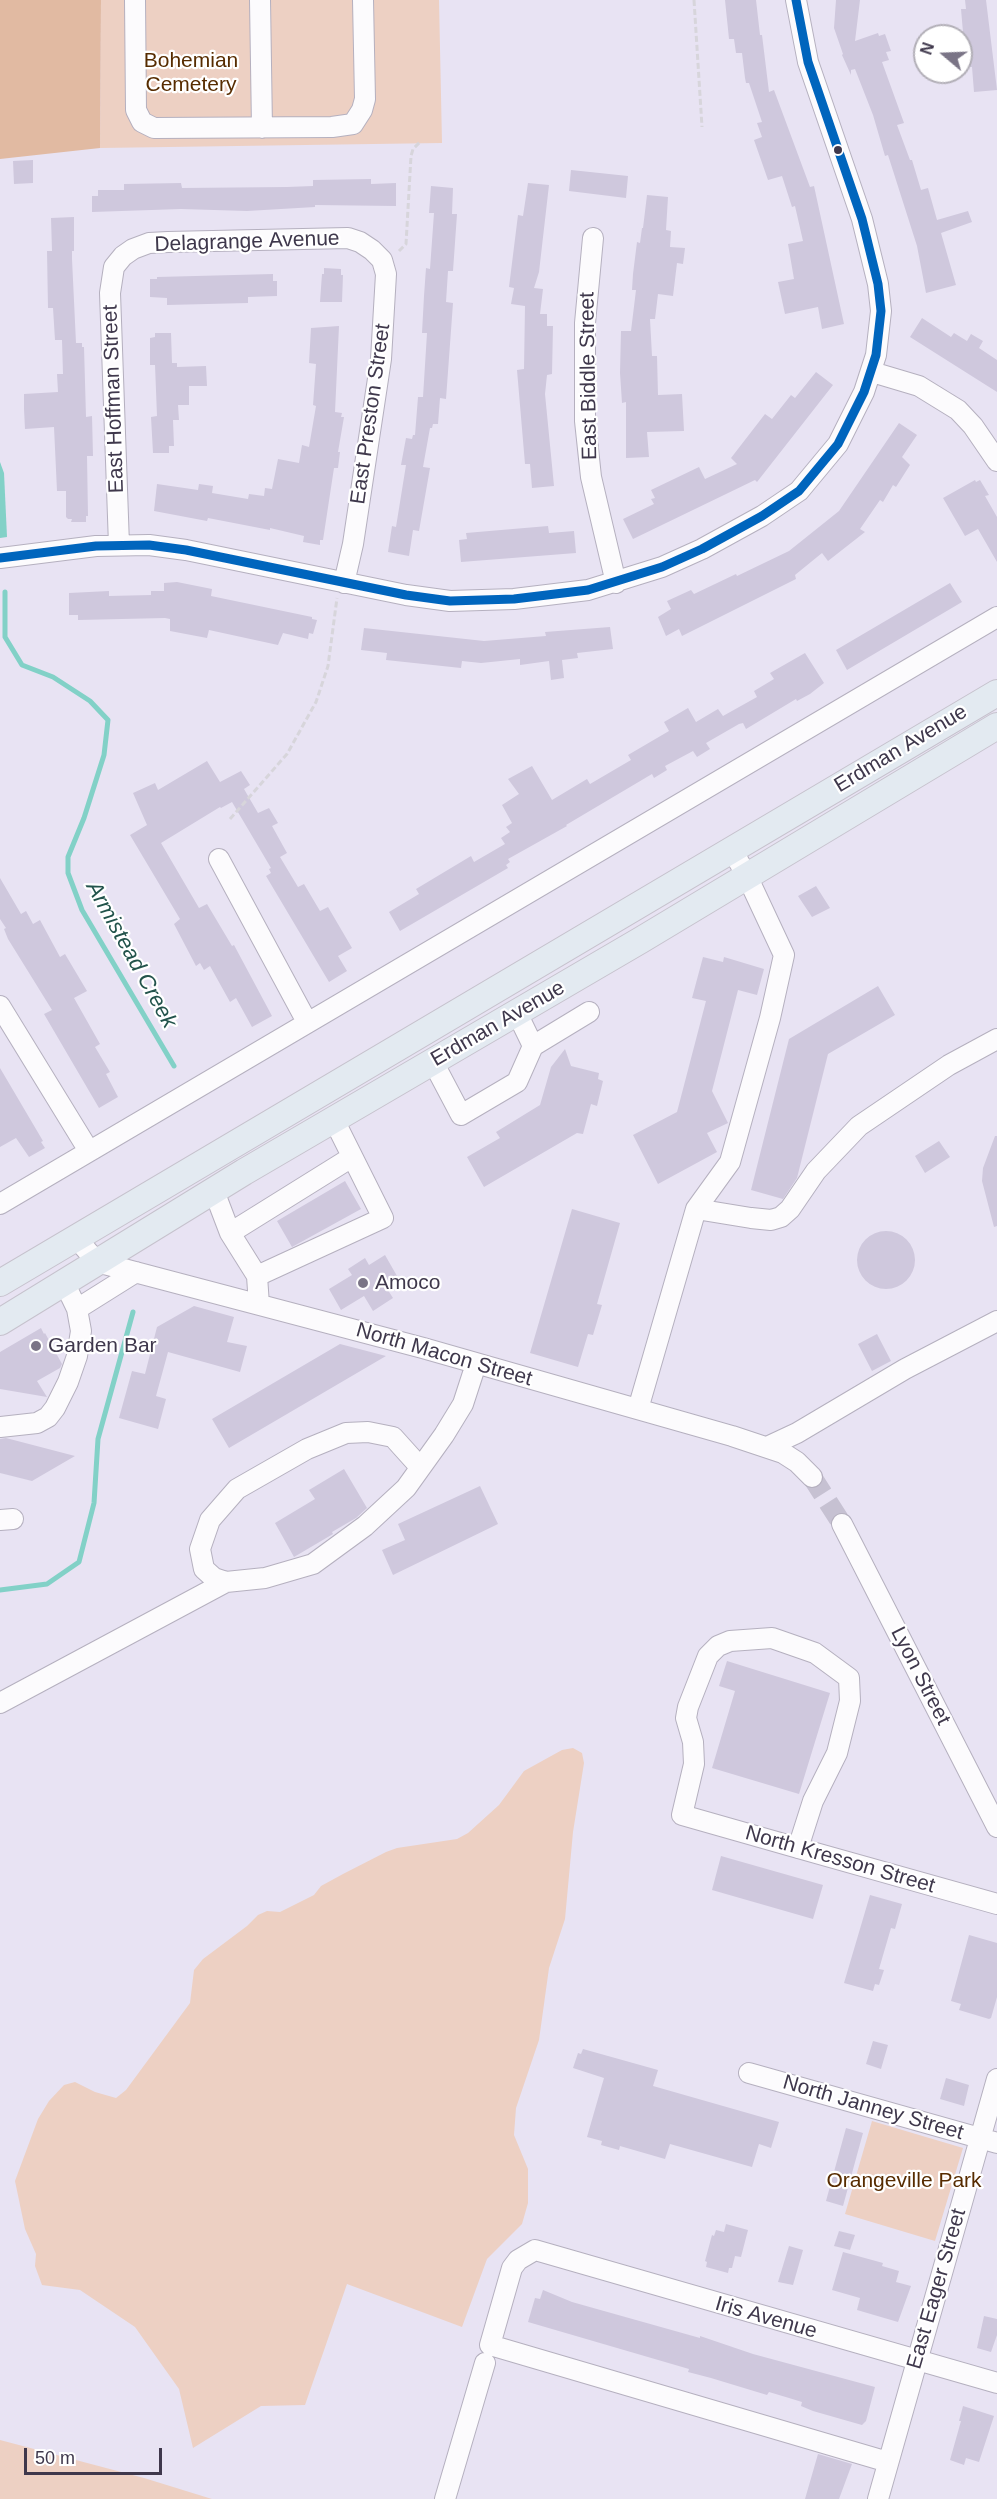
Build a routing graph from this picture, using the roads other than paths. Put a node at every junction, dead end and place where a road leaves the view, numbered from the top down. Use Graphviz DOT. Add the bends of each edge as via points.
graph roads {
  1 [pos="135,0"];
  2 [pos="260,0"];
  3 [pos="363,0"];
  4 [pos="796,0"];
  5 [pos="262,128"];
  6 [pos="593,238"];
  7 [pos="372,250"];
  8 [pos="123,256"];
  9 [pos="872,372"];
  10 [pos="997,461"];
  11 [pos="119,545"];
  12 [pos="0,558"];
  13 [pos="342,582"];
  14 [pos="616,583"];
  15 [pos="997,617"];
  16 [pos="997,693"];
  17 [pos="997,726"];
  18 [pos="732,850"];
  19 [pos="219,859"];
  20 [pos="747,876"];
  21 [pos="0,1006"];
  22 [pos="589,1012"];
  23 [pos="517,1013"];
  24 [pos="307,1022"];
  25 [pos="997,1039"];
  26 [pos="533,1046"];
  27 [pos="433,1062"];
  28 [pos="334,1120"];
  29 [pos="88,1151"];
  30 [pos="352,1157"];
  31 [pos="214,1191"];
  32 [pos="0,1204"];
  33 [pos="696,1209"];
  34 [pos="230,1233"];
  35 [pos="77,1239"];
  36 [pos="96,1262"];
  37 [pos="136,1272"];
  38 [pos="257,1276"];
  39 [pos="64,1282"];
  40 [pos="0,1283"];
  41 [pos="259,1305"];
  42 [pos="77,1309"];
  43 [pos="997,1321"];
  44 [pos="0,1322"];
  45 [pos="476,1364"];
  46 [pos="638,1409"];
  47 [pos="0,1427"];
  48 [pos="766,1447"];
  49 [pos="420,1467"];
  50 [pos="812,1477"];
  51 [pos="843,1524"];
  52 [pos="226,1582"];
  53 [pos="0,1703"];
  54 [pos="997,1827"];
  55 [pos="798,1848"];
  56 [pos="997,1904"];
  57 [pos="748,2073"];
  58 [pos="997,2079"];
  59 [pos="989,2140"];
  60 [pos="488,2354"];
  61 [pos="916,2361"];
  62 [pos="997,2383"];
  63 [pos="888,2462"];
  64 [pos="445,2499"];
  65 [pos="878,2499"];
  1 -- 5 [label="street" via="136,110 142,122 154,128"];
  2 -- 5 [label="street"];
  3 -- 5 [label="street" via="365,99 353,124"];
  4 -- 9 [label="street" via="808,62 862,219 878,284 881,311"];
  6 -- 14 [label="street, East Biddle Street" via="585,323 585,421 591,477"];
  7 -- 8 [label="street, Delagrange Avenue" via="348,238 316,238 149,243"];
  7 -- 13 [label="street, East Preston Street" via="382,260 386,274 381,359 354,533"];
  8 -- 11 [label="street, East Hoffman Street" via="114,267 110,293"];
  9 -- 10 [label="street" via="919,386 958,410"];
  9 -- 14 [label="street" via="838,444 799,490 702,549"];
  11 -- 12 [label="street"];
  11 -- 13 [label="street" via="186,550"];
  13 -- 14 [label="street" via="461,601 565,594"];
  15 -- 24 [label="street"];
  16 -- 18 [label="main road, Erdman Avenue"];
  17 -- 20 [label="main road, Erdman Avenue"];
  18 -- 20 [label="street"];
  18 -- 35 [label="main road, Erdman Avenue"];
  19 -- 24 [label="street"];
  20 -- 23 [label="main road, Erdman Avenue"];
  20 -- 33 [label="street" via="783,955 770,1018 730,1162"];
  21 -- 29 [label="street"];
  22 -- 26 [label="street"];
  23 -- 26 [label="street"];
  23 -- 27 [label="main road, Erdman Avenue"];
  24 -- 29 [label="street"];
  25 -- 33 [label="street" via="949,1065 859,1126 816,1171 781,1217 771,1220"];
  26 -- 27 [label="street" via="517,1082 461,1115"];
  27 -- 28 [label="main road, Erdman Avenue"];
  28 -- 30 [label="street"];
  28 -- 31 [label="main road, Erdman Avenue"];
  29 -- 32 [label="street"];
  30 -- 34 [label="street"];
  30 -- 38 [label="street" via="383,1218"];
  31 -- 34 [label="street"];
  31 -- 36 [label="main road, Erdman Avenue"];
  33 -- 46 [label="street"];
  34 -- 38 [label="street"];
  35 -- 36 [label="street"];
  35 -- 40 [label="main road, Erdman Avenue"];
  36 -- 37 [label="street, North Macon Street"];
  36 -- 39 [label="main road, Erdman Avenue"];
  37 -- 41 [label="street, North Macon Street"];
  37 -- 42 [label="street"];
  38 -- 41 [label="street"];
  39 -- 42 [label="street"];
  39 -- 44 [label="main road, Erdman Avenue"];
  41 -- 45 [label="street, North Macon Street"];
  42 -- 47 [label="street" via="81,1331 77,1356 55,1408 37,1423"];
  43 -- 48 [label="street"];
  45 -- 46 [label="street, North Macon Street"];
  45 -- 49 [label="street" via="463,1404"];
  46 -- 48 [label="street, North Macon Street"];
  48 -- 50 [label="street, North Macon Street" via="797,1462"];
  49 -- 52 [label="street" via="406,1488 365,1526 313,1564 265,1578"];
  49 -- 52 [label="street" via="393,1437 346,1432 307,1449 237,1489 210,1520 200,1549 204,1569 213,1578"];
  51 -- 54 [label="street, Lyon Street"];
  52 -- 53 [label="street"];
  55 -- 55 [label="street, North Kresson Street" via="682,1815 694,1764 686,1718 696,1681 708,1656 730,1641 772,1638 815,1653 849,1678 850,1701 837,1753 813,1802"];
  55 -- 56 [label="street, North Kresson Street"];
  57 -- 59 [label="street, North Janney Street"];
  58 -- 59 [label="street, East Eager Street"];
  59 -- 61 [label="street, East Eager Street"];
  60 -- 61 [label="street, Iris Avenue" via="512,2268 536,2250"];
  60 -- 63 [label="street"];
  60 -- 64 [label="street"];
  61 -- 62 [label="street, Iris Avenue"];
  61 -- 63 [label="street, East Eager Street"];
  63 -- 65 [label="street, East Eager Street"];
}
